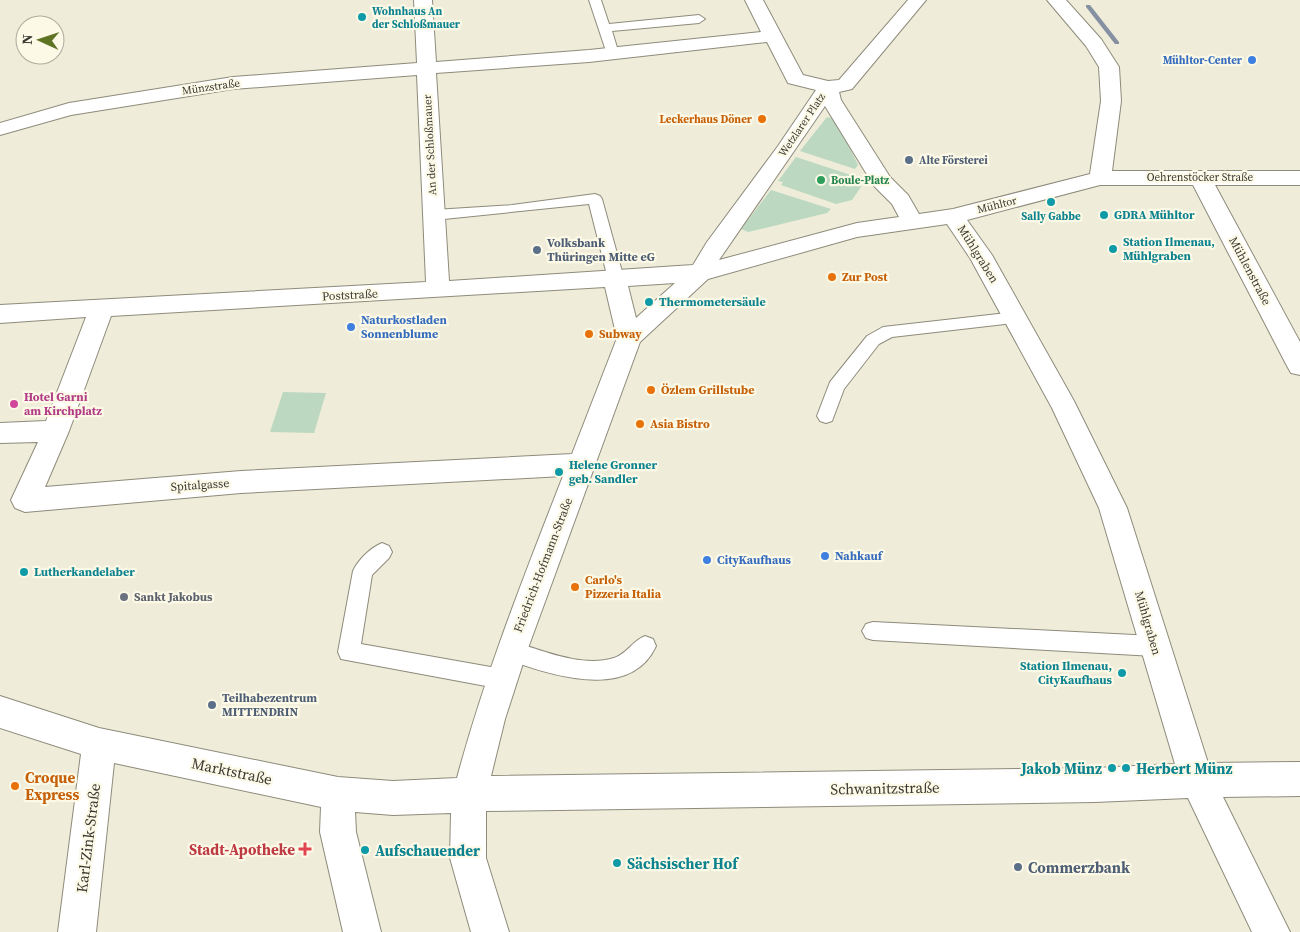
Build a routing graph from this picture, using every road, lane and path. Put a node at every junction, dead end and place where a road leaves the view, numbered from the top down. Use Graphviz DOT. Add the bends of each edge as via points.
graph roads {
  1 [pos="423,0"];
  2 [pos="595,0"];
  3 [pos="754,0"];
  4 [pos="917,0"];
  5 [pos="1056,0"];
  6 [pos="699,19"];
  7 [pos="605,28"];
  8 [pos="772,36"];
  9 [pos="612,54"];
  10 [pos="426,69"];
  11 [pos="837,86"];
  12 [pos="0,129"];
  13 [pos="1200,177"];
  14 [pos="1100,178"];
  15 [pos="1300,178"];
  16 [pos="434,215"];
  17 [pos="954,216"];
  18 [pos="914,223"];
  19 [pos="700,273"];
  20 [pos="616,278"];
  21 [pos="438,290"];
  22 [pos="102,307"];
  23 [pos="0,314"];
  24 [pos="1020,327"];
  25 [pos="629,338"];
  26 [pos="1300,366"];
  27 [pos="826,416"];
  28 [pos="56,431"];
  29 [pos="0,433"];
  30 [pos="582,464"];
  31 [pos="382,552"];
  32 [pos="873,631"];
  33 [pos="645,646"];
  34 [pos="1154,646"];
  35 [pos="511,651"];
  36 [pos="502,679"];
  37 [pos="0,712"];
  38 [pos="98,744"];
  39 [pos="1300,779"];
  40 [pos="1198,781"];
  41 [pos="338,794"];
  42 [pos="469,796"];
  43 [pos="77,932"];
  44 [pos="362,932"];
  45 [pos="490,932"];
  46 [pos="1271,932"];
  1 -- 10 [label="street, An der Schloßmauer"];
  2 -- 7 [label="lane"];
  3 -- 8 [label="street"];
  4 -- 11 [label="street"];
  5 -- 14 [label="street" via="1094,43 1109,67 1111,100"];
  6 -- 7 [label="lane"];
  7 -- 9 [label="lane"];
  8 -- 9 [label="street, Münzstraße"];
  8 -- 11 [label="street" via="795,80"];
  9 -- 10 [label="street, Münzstraße"];
  10 -- 12 [label="street, Münzstraße" via="233,84 69,109"];
  10 -- 16 [label="street, An der Schloßmauer"];
  11 -- 18 [label="street, Wetzlarer Platz" via="830,100 882,181 900,200"];
  11 -- 19 [label="street, Wetzlarer Platz" via="719,241"];
  13 -- 14 [label="street, Oehrenstöcker Straße"];
  13 -- 15 [label="street, Oehrenstöcker Straße"];
  13 -- 26 [label="street, Mühlenstraße"];
  14 -- 17 [label="street, Mühltor"];
  16 -- 20 [label="lane" via="595,200"];
  16 -- 21 [label="street, An der Schloßmauer"];
  17 -- 18 [label="street, Mühltor"];
  17 -- 24 [label="street, Mühlgraben"];
  18 -- 19 [label="street, Mühltor" via="857,230"];
  19 -- 20 [label="street, Poststraße"];
  19 -- 25 [label="street, Friedrich-Hofmann-Straße"];
  20 -- 21 [label="street, Poststraße"];
  20 -- 25 [label="street"];
  21 -- 22 [label="street, Poststraße"];
  22 -- 23 [label="street, Poststraße"];
  22 -- 28 [label="street, Spitalgasse"];
  24 -- 27 [label="lane" via="889,331 873,340 836,387"];
  24 -- 34 [label="street, Mühlgraben" via="1065,408 1113,508"];
  25 -- 30 [label="street, Friedrich-Hofmann-Straße"];
  28 -- 29 [label="street"];
  28 -- 30 [label="street, Spitalgasse" via="25,500 241,482"];
  30 -- 35 [label="street, Friedrich-Hofmann-Straße"];
  31 -- 36 [label="lane" via="363,571 349,652"];
  32 -- 34 [label="lane"];
  33 -- 35 [label="lane" via="638,657 623,666 596,670 577,669"];
  34 -- 40 [label="street, Mühlgraben"];
  35 -- 36 [label="street, Friedrich-Hofmann-Straße"];
  36 -- 42 [label="street, Friedrich-Hofmann-Straße"];
  37 -- 38 [label="street, Marktstraße"];
  38 -- 41 [label="street, Marktstraße"];
  38 -- 43 [label="street, Karl-Zink-Straße"];
  39 -- 40 [label="street, Schwanitzstraße"];
  40 -- 42 [label="street, Schwanitzstraße" via="526,792"];
  40 -- 46 [label="street, Mühlgraben"];
  41 -- 42 [label="street, Marktstraße" via="393,798"];
  41 -- 44 [label="street" via="338,832"];
  42 -- 45 [label="street, Friedrich-Hofmann-Straße" via="468,858"];
}
